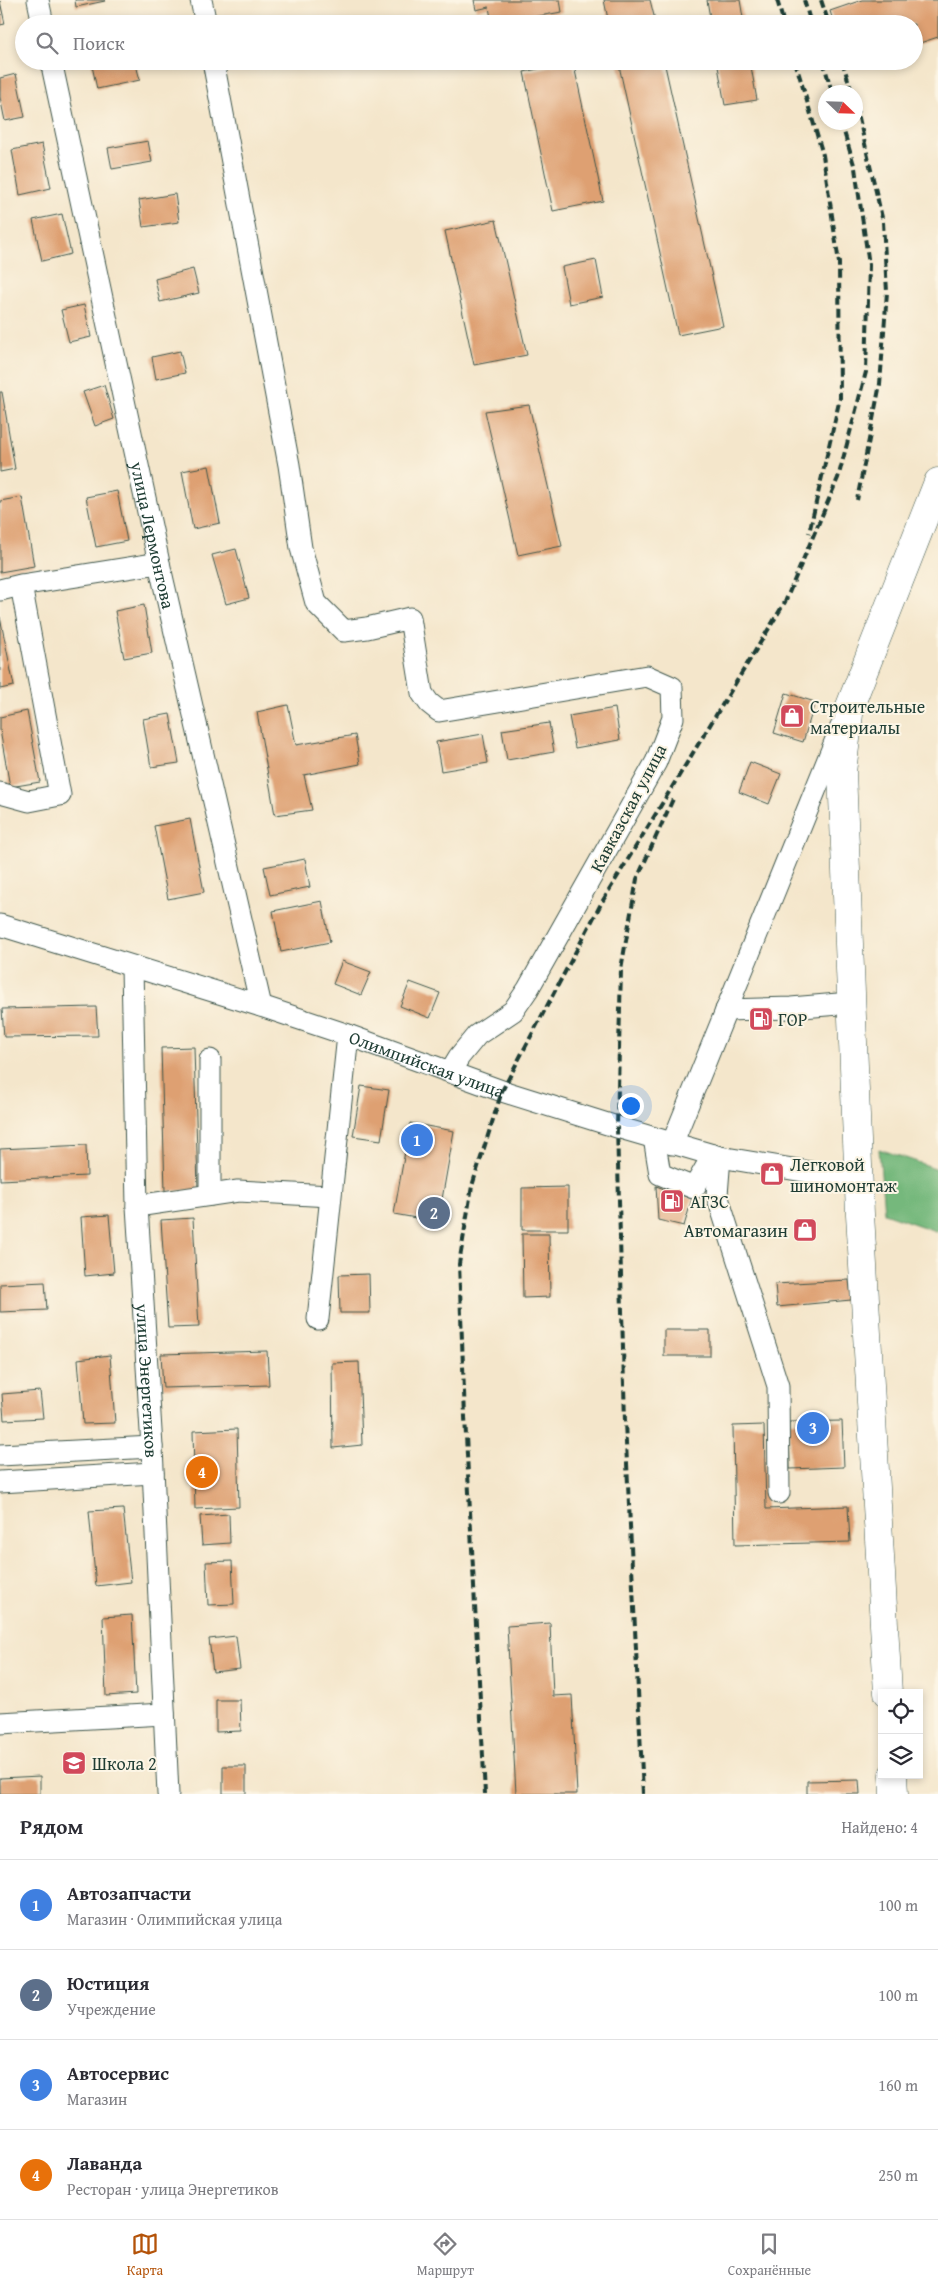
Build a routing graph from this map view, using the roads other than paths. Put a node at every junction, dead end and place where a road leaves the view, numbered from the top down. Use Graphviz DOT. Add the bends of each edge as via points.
graph roads {
  1 [pos="38,0"];
  2 [pos="201,0"];
  3 [pos="41,15"];
  4 [pos="204,15"];
  5 [pos="53,70"];
  6 [pos="215,70"];
  7 [pos="938,482"];
  8 [pos="159,563"];
  9 [pos="21,585"];
  10 [pos="0,590"];
  11 [pos="850,706"];
  12 [pos="0,793"];
  13 [pos="0,925"];
  14 [pos="132,967"];
  15 [pos="850,1003"];
  16 [pos="261,1006"];
  17 [pos="726,1010"];
  18 [pos="348,1035"];
  19 [pos="210,1060"];
  20 [pos="450,1072"];
  21 [pos="663,1141"];
  22 [pos="717,1156"];
  23 [pos="858,1180"];
  24 [pos="210,1195"];
  25 [pos="330,1196"];
  26 [pos="137,1206"];
  27 [pos="318,1319"];
  28 [pos="152,1447"];
  29 [pos="0,1455"];
  30 [pos="153,1473"];
  31 [pos="0,1482"];
  32 [pos="779,1492"];
  33 [pos="888,1689"];
  34 [pos="164,1714"];
  35 [pos="0,1723"];
  36 [pos="893,1779"];
  37 [pos="168,1794"];
  38 [pos="894,1794"];
  1 -- 3 [label="street"];
  2 -- 4 [label="street"];
  5 -- 8 [label="street, улица Лермонтова"];
  6 -- 20 [label="street, Кавказская улица" via="289,465 301,548 316,603 344,631 410,618 422,692 439,711 647,676 672,687 674,718 656,762 528,989 513,1011 477,1035"];
  7 -- 11 [label="main road"];
  8 -- 9 [label="street"];
  8 -- 16 [label="street, улица Лермонтова"];
  9 -- 10 [label="street"];
  9 -- 12 [label="street" via="60,795 29,802"];
  11 -- 15 [label="main road" via="842,772"];
  11 -- 17 [label="street"];
  13 -- 14 [label="street, Олимпийская улица"];
  14 -- 16 [label="street, Олимпийская улица"];
  14 -- 26 [label="street, улица Энергетиков"];
  15 -- 17 [label="street"];
  15 -- 23 [label="main road"];
  16 -- 18 [label="street, Олимпийская улица"];
  17 -- 21 [label="street"];
  18 -- 20 [label="street, Олимпийская улица"];
  18 -- 25 [label="street"];
  19 -- 24 [label="street"];
  20 -- 21 [label="street, Олимпийская улица"];
  21 -- 22 [label="street, Олимпийская улица"];
  21 -- 22 [label="street" via="660,1174 694,1188"];
  22 -- 23 [label="street, Олимпийская улица"];
  22 -- 32 [label="street" via="717,1195 778,1386"];
  23 -- 33 [label="main road"];
  24 -- 25 [label="street" via="238,1191"];
  24 -- 26 [label="street"];
  25 -- 27 [label="street"];
  26 -- 28 [label="street, улица Энергетиков"];
  28 -- 29 [label="street"];
  28 -- 30 [label="street, улица Энергетиков"];
  30 -- 31 [label="street"];
  30 -- 34 [label="street, улица Энергетиков"];
  34 -- 35 [label="street"];
  34 -- 37 [label="street, улица Энергетиков"];
  36 -- 38 [label="main road"];
}
